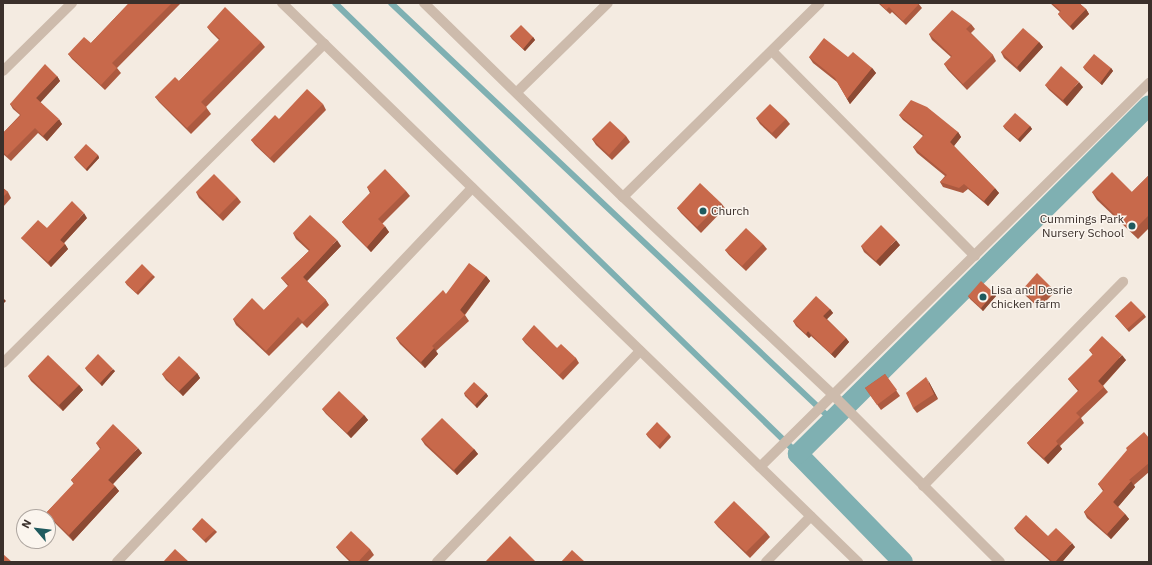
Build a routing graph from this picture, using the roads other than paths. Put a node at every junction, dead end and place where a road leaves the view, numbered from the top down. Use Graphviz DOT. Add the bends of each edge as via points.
graph roads {
  1 [pos="72,3"];
  2 [pos="282,3"];
  3 [pos="424,3"];
  4 [pos="608,3"];
  5 [pos="820,3"];
  6 [pos="324,44"];
  7 [pos="773,52"];
  8 [pos="3,71"];
  9 [pos="1149,83"];
  10 [pos="517,92"];
  11 [pos="472,188"];
  12 [pos="623,197"];
  13 [pos="975,256"];
  14 [pos="1124,282"];
  15 [pos="640,351"];
  16 [pos="3,363"];
  17 [pos="833,395"];
  18 [pos="760,467"];
  19 [pos="923,486"];
  20 [pos="811,516"];
  21 [pos="117,562"];
  22 [pos="437,562"];
  23 [pos="766,562"];
  24 [pos="858,562"];
  25 [pos="1000,562"];
  1 -- 8 [label="street"];
  2 -- 6 [label="street"];
  3 -- 10 [label="street"];
  4 -- 10 [label="street"];
  5 -- 7 [label="street"];
  6 -- 11 [label="street"];
  6 -- 16 [label="street"];
  7 -- 12 [label="street"];
  7 -- 13 [label="street"];
  9 -- 13 [label="street"];
  10 -- 12 [label="street"];
  11 -- 15 [label="street"];
  11 -- 21 [label="street"];
  12 -- 17 [label="street"];
  13 -- 17 [label="street"];
  14 -- 19 [label="street"];
  15 -- 18 [label="street"];
  15 -- 22 [label="street"];
  17 -- 18 [label="street"];
  17 -- 19 [label="street"];
  18 -- 20 [label="street"];
  19 -- 25 [label="street"];
  20 -- 23 [label="street"];
  20 -- 24 [label="street"];
}
